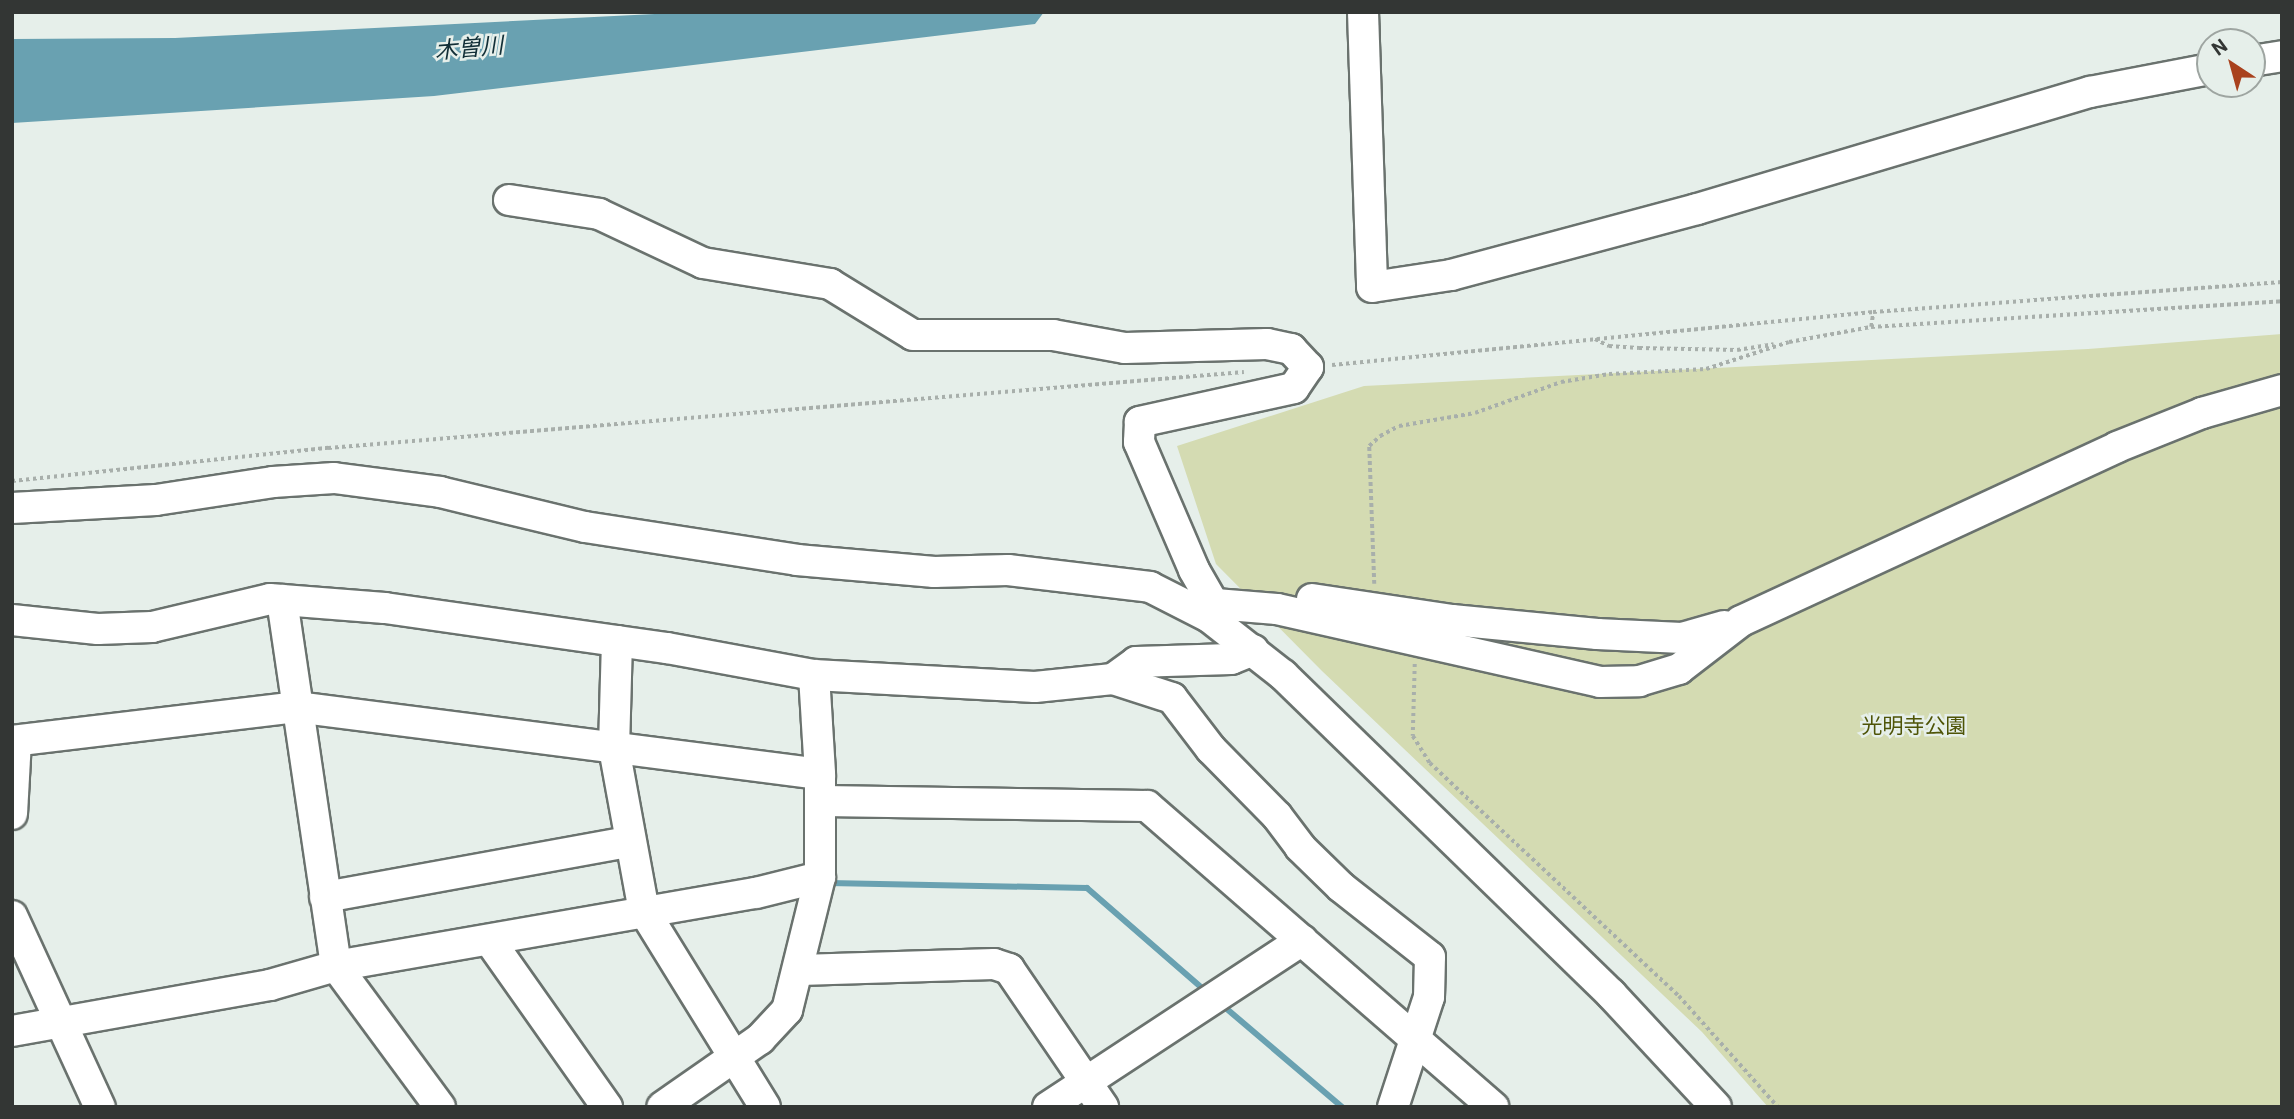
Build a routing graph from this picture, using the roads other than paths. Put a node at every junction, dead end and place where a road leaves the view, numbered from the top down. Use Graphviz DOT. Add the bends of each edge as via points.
graph roads {
  1 [pos="1363,12"];
  2 [pos="2196,72"];
  3 [pos="509,200"];
  4 [pos="2282,390"];
  5 [pos="12,508"];
  6 [pos="1204,599"];
  7 [pos="282,600"];
  8 [pos="12,620"];
  9 [pos="1741,621"];
  10 [pos="617,641"];
  11 [pos="1253,650"];
  12 [pos="814,675"];
  13 [pos="1113,679"];
  14 [pos="296,707"];
  15 [pos="14,741"];
  16 [pos="614,748"];
  17 [pos="821,787"];
  18 [pos="12,814"];
  19 [pos="628,842"];
  20 [pos="820,877"];
  21 [pos="325,898"];
  22 [pos="644,911"];
  23 [pos="12,916"];
  24 [pos="1302,940"];
  25 [pos="490,941"];
  26 [pos="336,966"];
  27 [pos="800,970"];
  28 [pos="57,1022"];
  29 [pos="12,1031"];
  30 [pos="1418,1040"];
  31 [pos="737,1056"];
  32 [pos="1085,1083"];
  33 [pos="100,1107"];
  34 [pos="440,1107"];
  35 [pos="607,1107"];
  36 [pos="662,1107"];
  37 [pos="765,1107"];
  38 [pos="1048,1107"];
  39 [pos="1104,1107"];
  40 [pos="1393,1107"];
  41 [pos="1493,1107"];
  42 [pos="1716,1107"];
  1 -- 2 [label="street" via="1373,287 1451,275 1697,209 2090,92"];
  3 -- 6 [label="street" via="599,214 703,263 830,284 913,335 1053,335 1125,348 1267,344 1291,349 1308,367 1294,388 1140,422 1139,442"];
  4 -- 9 [label="street" via="2202,413 2117,447"];
  5 -- 6 [label="street" via="156,500 273,482 334,478 440,492 585,527 797,561 934,572 1008,570 1150,587"];
  6 -- 9 [label="street" via="1682,638"];
  6 -- 9 [label="street" via="1276,609 1600,682 1639,681 1679,669"];
  6 -- 11 [label="street"];
  7 -- 8 [label="street" via="152,626 98,629"];
  7 -- 10 [label="street" via="386,608"];
  7 -- 14 [label="street"];
  10 -- 12 [label="street"];
  10 -- 16 [label="street"];
  11 -- 13 [label="street" via="1231,659 1136,662"];
  11 -- 42 [label="street" via="1611,994"];
  12 -- 13 [label="street" via="1035,687"];
  12 -- 17 [label="street"];
  13 -- 30 [label="street" via="1172,698 1211,749 1277,816 1300,847 1341,887 1430,957 1429,997"];
  14 -- 15 [label="street"];
  14 -- 16 [label="street"];
  14 -- 21 [label="street"];
  15 -- 18 [label="street"];
  16 -- 17 [label="street"];
  16 -- 19 [label="street"];
  17 -- 20 [label="street"];
  17 -- 24 [label="street" via="1147,806"];
  19 -- 21 [label="street"];
  19 -- 22 [label="street"];
  20 -- 22 [label="street" via="756,893"];
  20 -- 27 [label="street"];
  21 -- 26 [label="street"];
  22 -- 25 [label="street"];
  22 -- 31 [label="street"];
  23 -- 28 [label="street"];
  24 -- 30 [label="street"];
  24 -- 32 [label="street"];
  25 -- 26 [label="street"];
  25 -- 35 [label="street"];
  26 -- 28 [label="street" via="270,985"];
  26 -- 34 [label="street"];
  27 -- 31 [label="street" via="787,1010"];
  27 -- 32 [label="street" via="994,964 1009,970"];
  28 -- 29 [label="street"];
  28 -- 33 [label="street"];
  30 -- 40 [label="street"];
  30 -- 41 [label="street"];
  31 -- 36 [label="street"];
  31 -- 37 [label="street"];
  32 -- 38 [label="street"];
  32 -- 39 [label="street"];
}
